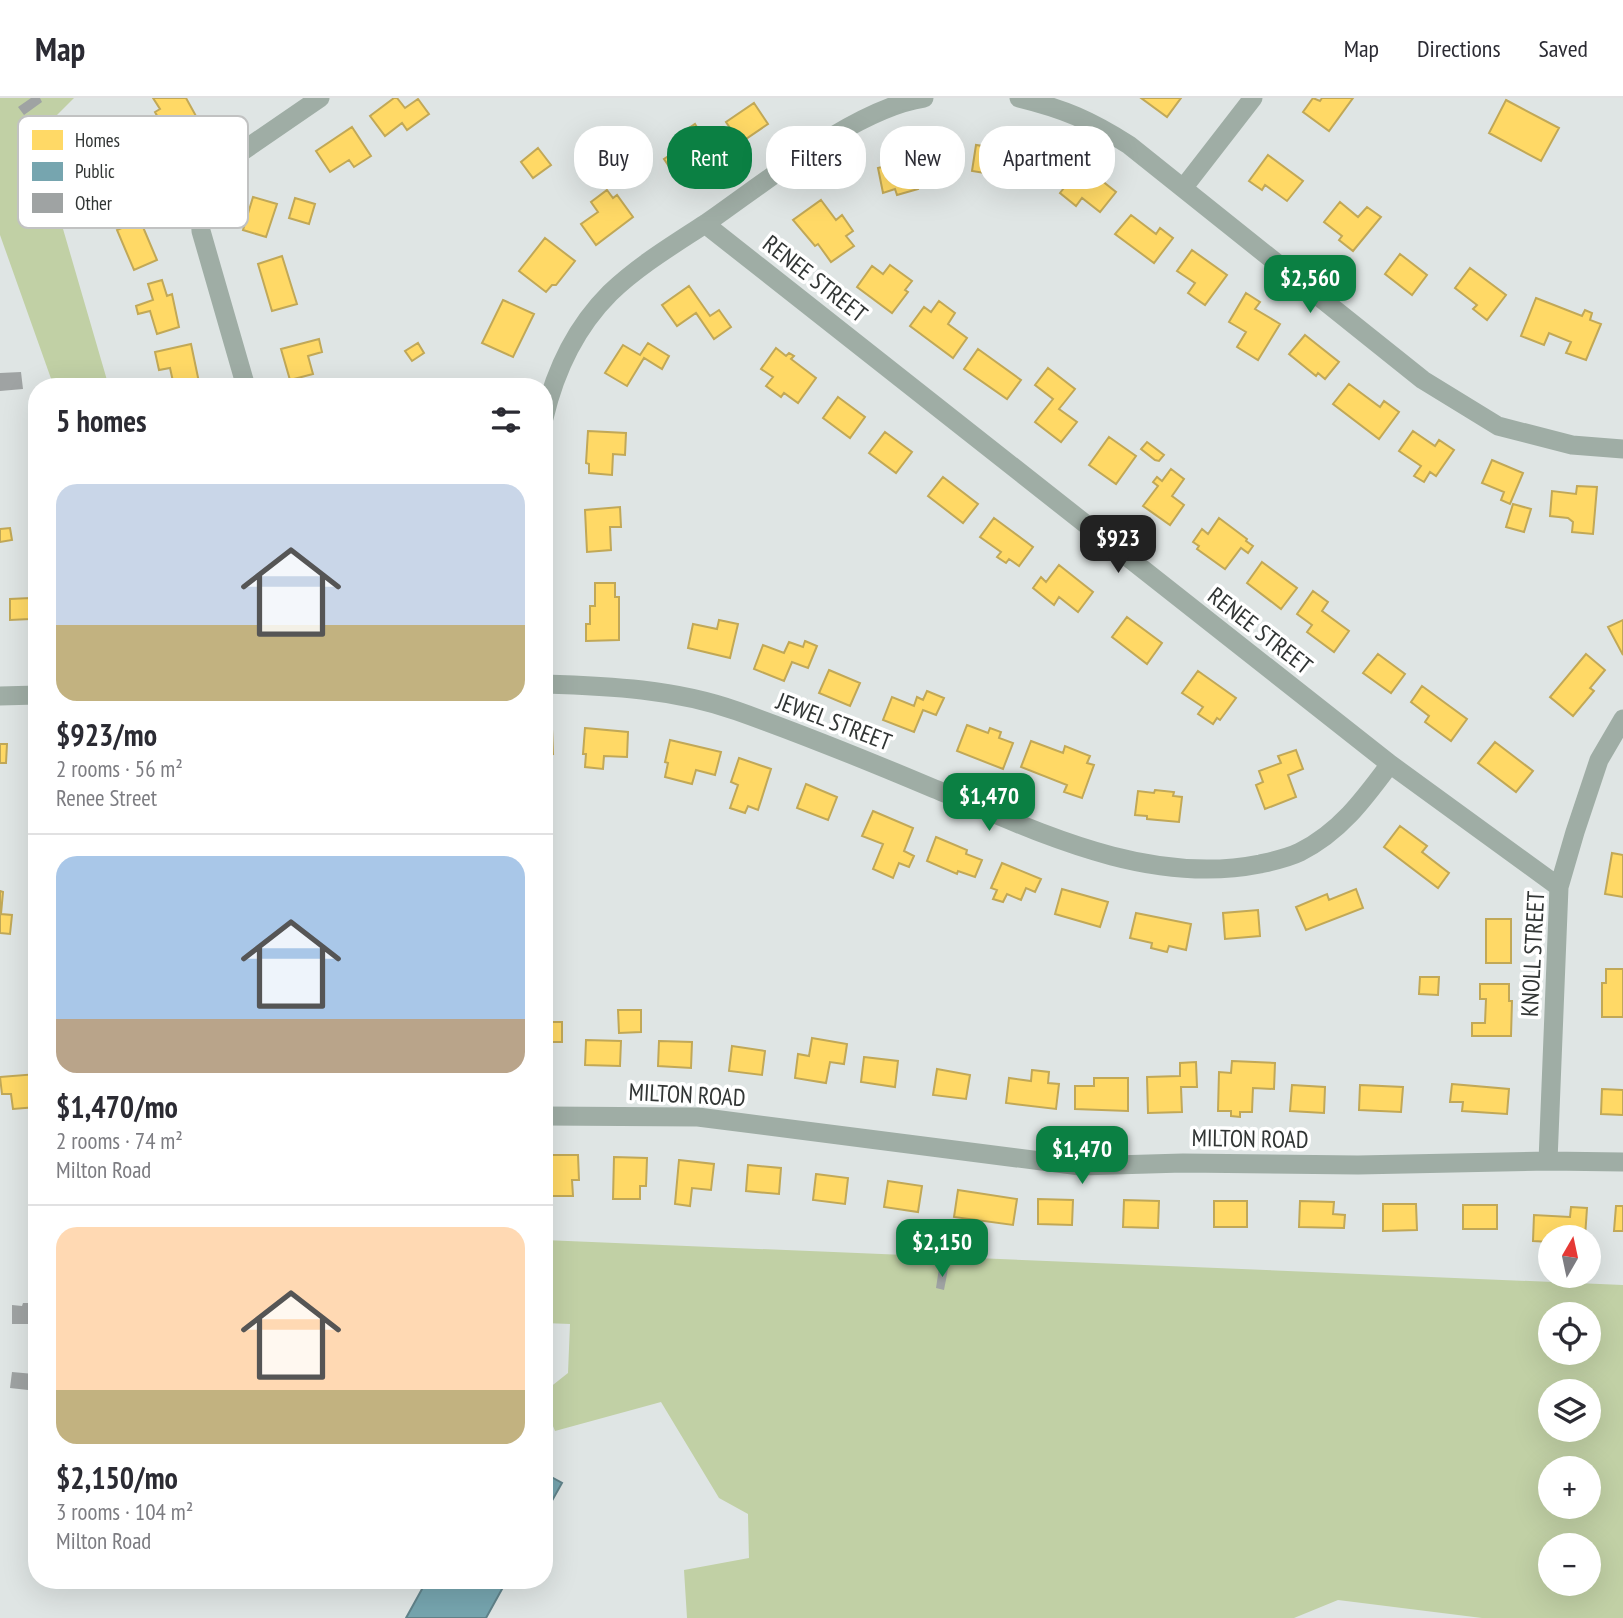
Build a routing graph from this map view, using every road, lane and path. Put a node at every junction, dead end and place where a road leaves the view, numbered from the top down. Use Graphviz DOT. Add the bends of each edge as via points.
graph roads {
  1 [pos="320,98"];
  2 [pos="924,98"];
  3 [pos="1019,98"];
  4 [pos="1253,98"];
  5 [pos="248,147"];
  6 [pos="1184,187"];
  7 [pos="705,224"];
  8 [pos="201,228"];
  9 [pos="243,378"];
  10 [pos="553,387"];
  11 [pos="1623,449"];
  12 [pos="553,685"];
  13 [pos="28,695"];
  14 [pos="0,696"];
  15 [pos="1623,719"];
  16 [pos="1390,764"];
  17 [pos="1559,887"];
  18 [pos="553,1116"];
  19 [pos="1548,1161"];
  20 [pos="1623,1163"];
  1 -- 5 [label="street"];
  2 -- 7 [label="street" via="874,114"];
  3 -- 6 [label="street" via="1094,122"];
  4 -- 6 [label="street"];
  6 -- 11 [label="street" via="1423,380 1498,426 1572,445"];
  7 -- 10 [label="street" via="611,293 583,326"];
  7 -- 16 [label="street, RENEE STREET"];
  8 -- 9 [label="street"];
  12 -- 16 [label="street, JEWEL STREET" via="649,690 699,700 782,727 1047,835 1148,864 1193,869 1239,868 1298,853 1345,821"];
  13 -- 14 [label="street"];
  15 -- 17 [label="street, KNOLL STREET" via="1599,760"];
  16 -- 17 [label="street, RENEE STREET"];
  17 -- 19 [label="street, KNOLL STREET"];
  18 -- 19 [label="street, MILTON ROAD" via="698,1117 1080,1166"];
  19 -- 20 [label="street, MILTON ROAD"];
}
